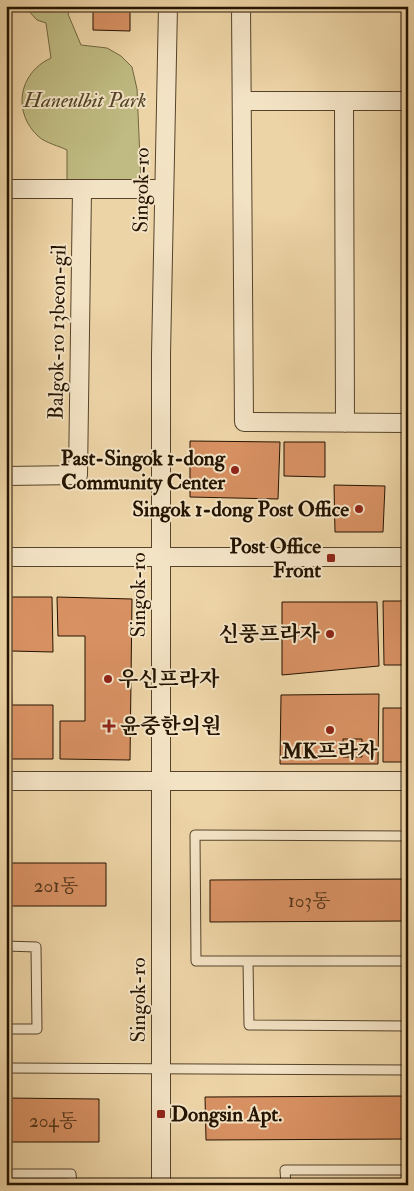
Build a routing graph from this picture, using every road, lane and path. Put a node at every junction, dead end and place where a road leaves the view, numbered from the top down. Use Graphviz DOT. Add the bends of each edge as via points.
graph roads {
  1 [pos="168,6"];
  2 [pos="241,6"];
  3 [pos="242,101"];
  4 [pos="408,101"];
  5 [pos="344,102"];
  6 [pos="6,189"];
  7 [pos="82,189"];
  8 [pos="164,190"];
  9 [pos="345,423"];
  10 [pos="408,423"];
  11 [pos="6,476"];
  12 [pos="160,555"];
  13 [pos="6,557"];
  14 [pos="408,557"];
  15 [pos="6,781"];
  16 [pos="408,781"];
  17 [pos="161,782"];
  18 [pos="408,836"];
  19 [pos="6,946"];
  20 [pos="248,960"];
  21 [pos="408,960"];
  22 [pos="408,1026"];
  23 [pos="6,1029"];
  24 [pos="6,1068"];
  25 [pos="161,1069"];
  26 [pos="408,1070"];
  27 [pos="408,1170"];
  28 [pos="6,1174"];
  29 [pos="72,1185"];
  30 [pos="161,1185"];
  31 [pos="286,1185"];
  1 -- 8 [label="street, Singok-ro"];
  2 -- 3 [label="street"];
  3 -- 5 [label="street"];
  3 -- 9 [label="street" via="244,422"];
  4 -- 5 [label="street"];
  5 -- 9 [label="street"];
  6 -- 7 [label="street"];
  7 -- 8 [label="street"];
  7 -- 11 [label="street, Balgok-ro 13beon-gil" via="78,475"];
  8 -- 12 [label="street, Singok-ro"];
  9 -- 10 [label="street"];
  12 -- 13 [label="street"];
  12 -- 14 [label="street"];
  12 -- 17 [label="street, Singok-ro"];
  15 -- 17 [label="street"];
  16 -- 17 [label="street"];
  17 -- 25 [label="street, Singok-ro"];
  18 -- 20 [label="lane" via="195,835 196,960"];
  19 -- 23 [label="lane" via="36,947 37,1029"];
  20 -- 21 [label="lane"];
  20 -- 22 [label="lane" via="249,1025"];
  24 -- 25 [label="lane"];
  25 -- 26 [label="lane"];
  25 -- 30 [label="street, Singok-ro"];
  27 -- 31 [label="lane" via="285,1170"];
  28 -- 29 [label="lane" via="71,1174"];
}
